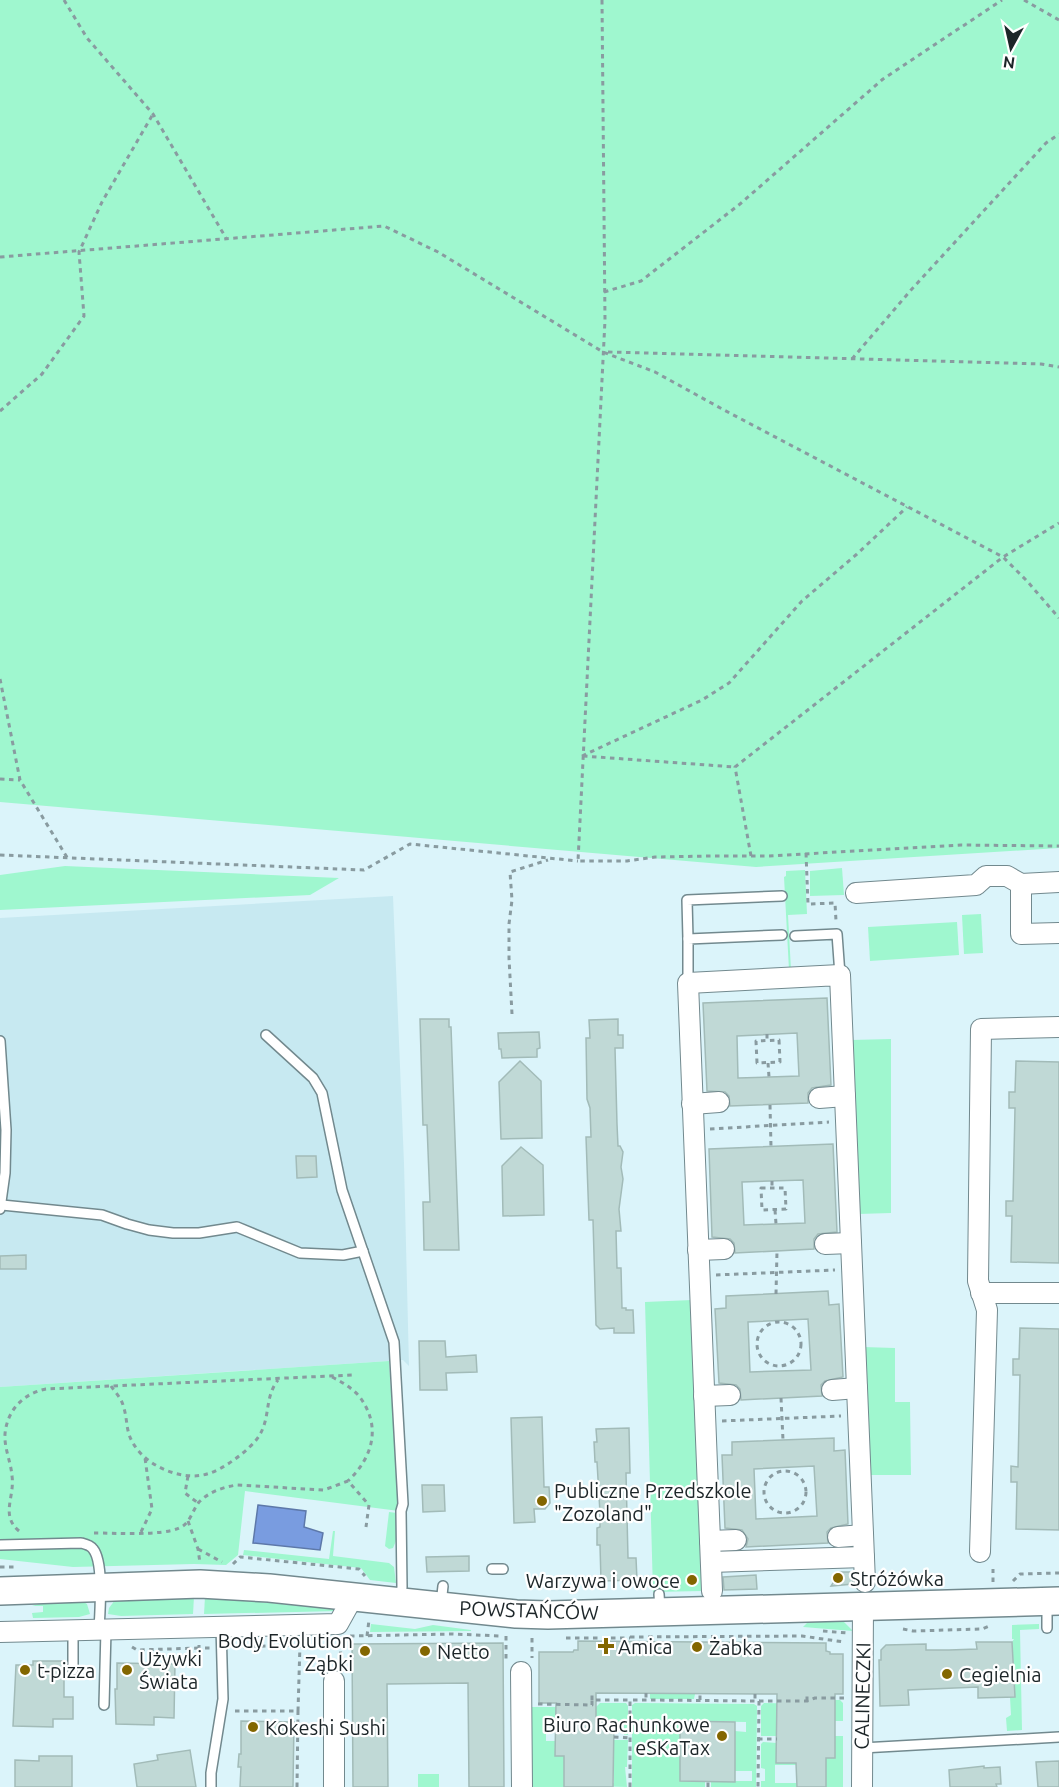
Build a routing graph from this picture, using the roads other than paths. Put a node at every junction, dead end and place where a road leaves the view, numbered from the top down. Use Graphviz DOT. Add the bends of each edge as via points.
graph roads {
  1 [pos="1059,882"];
  2 [pos="1021,884"];
  3 [pos="856,893"];
  4 [pos="782,896"];
  5 [pos="1059,933"];
  6 [pos="782,935"];
  7 [pos="795,936"];
  8 [pos="688,939"];
  9 [pos="840,975"];
  10 [pos="688,983"];
  11 [pos="1059,1027"];
  12 [pos="266,1035"];
  13 [pos="0,1041"];
  14 [pos="845,1096"];
  15 [pos="819,1098"];
  16 [pos="2,1101"];
  17 [pos="719,1102"];
  18 [pos="692,1104"];
  19 [pos="1,1207"];
  20 [pos="851,1243"];
  21 [pos="825,1244"];
  22 [pos="724,1249"];
  23 [pos="698,1250"];
  24 [pos="363,1251"];
  25 [pos="981,1293"];
  26 [pos="1059,1293"];
  27 [pos="857,1388"];
  28 [pos="832,1390"];
  29 [pos="730,1395"];
  30 [pos="704,1396"];
  31 [pos="863,1535"];
  32 [pos="838,1537"];
  33 [pos="736,1540"];
  34 [pos="710,1541"];
  35 [pos="0,1545"];
  36 [pos="980,1552"];
  37 [pos="402,1554"];
  38 [pos="413,1554"];
  39 [pos="864,1557"];
  40 [pos="711,1562"];
  41 [pos="492,1569"];
  42 [pos="503,1569"];
  43 [pos="99,1587"];
  44 [pos="0,1592"];
  45 [pos="865,1596"];
  46 [pos="353,1597"];
  47 [pos="712,1600"];
  48 [pos="1053,1601"];
  49 [pos="400,1602"];
  50 [pos="221,1626"];
  51 [pos="1047,1628"];
  52 [pos="73,1629"];
  53 [pos="103,1629"];
  54 [pos="0,1632"];
  55 [pos="520,1667"];
  56 [pos="73,1670"];
  57 [pos="336,1676"];
  58 [pos="104,1705"];
  59 [pos="1059,1737"];
  60 [pos="862,1748"];
  61 [pos="211,1787"];
  62 [pos="334,1787"];
  63 [pos="522,1787"];
  64 [pos="861,1787"];
  1 -- 2 [label="street"];
  2 -- 3 [label="street" via="1007,876 986,876 976,885"];
  2 -- 5 [label="street" via="1021,934"];
  4 -- 8 [label="lane" via="687,900"];
  6 -- 8 [label="lane"];
  7 -- 9 [label="lane" via="837,934"];
  8 -- 10 [label="lane"];
  9 -- 10 [label="street"];
  9 -- 14 [label="street, CALINECZKI"];
  10 -- 18 [label="street"];
  11 -- 25 [label="street" via="981,1029"];
  12 -- 24 [label="lane" via="313,1078 322,1093 342,1190"];
  13 -- 16 [label="lane"];
  14 -- 15 [label="street"];
  14 -- 20 [label="street, CALINECZKI"];
  16 -- 19 [label="lane" via="6,1130"];
  17 -- 18 [label="street"];
  18 -- 23 [label="street"];
  19 -- 24 [label="lane" via="102,1215 173,1233 237,1227 300,1253 343,1255"];
  20 -- 21 [label="street"];
  20 -- 27 [label="street, CALINECZKI"];
  22 -- 23 [label="street"];
  23 -- 30 [label="street"];
  24 -- 37 [label="lane" via="394,1342 403,1494"];
  25 -- 26 [label="street"];
  25 -- 36 [label="street" via="987,1310"];
  27 -- 28 [label="street"];
  27 -- 31 [label="street, CALINECZKI"];
  29 -- 30 [label="street"];
  30 -- 34 [label="street"];
  31 -- 32 [label="street"];
  31 -- 39 [label="street, CALINECZKI"];
  33 -- 34 [label="street"];
  34 -- 40 [label="street"];
  35 -- 43 [label="lane" via="87,1544 97,1557"];
  37 -- 38 [label="lane"];
  37 -- 49 [label="lane"];
  39 -- 40 [label="street"];
  39 -- 45 [label="street, CALINECZKI"];
  40 -- 47 [label="street"];
  41 -- 42 [label="lane"];
  43 -- 44 [label="street, POWSTAŃCÓW"];
  43 -- 46 [label="street, POWSTAŃCÓW" via="200,1584"];
  43 -- 53 [label="lane"];
  45 -- 47 [label="street, POWSTAŃCÓW"];
  45 -- 48 [label="street, POWSTAŃCÓW"];
  45 -- 60 [label="street, CALINECZKI"];
  46 -- 49 [label="street, POWSTAŃCÓW"];
  46 -- 50 [label="street" via="338,1624"];
  47 -- 49 [label="street, POWSTAŃCÓW" via="548,1615 442,1596"];
  48 -- 51 [label="lane"];
  50 -- 53 [label="street"];
  50 -- 61 [label="lane" via="223,1699"];
  52 -- 53 [label="street"];
  52 -- 54 [label="street"];
  52 -- 56 [label="lane"];
  53 -- 58 [label="lane"];
  55 -- 63 [label="street"];
  57 -- 62 [label="street"];
  59 -- 60 [label="lane"];
  60 -- 64 [label="street, CALINECZKI"];
}
